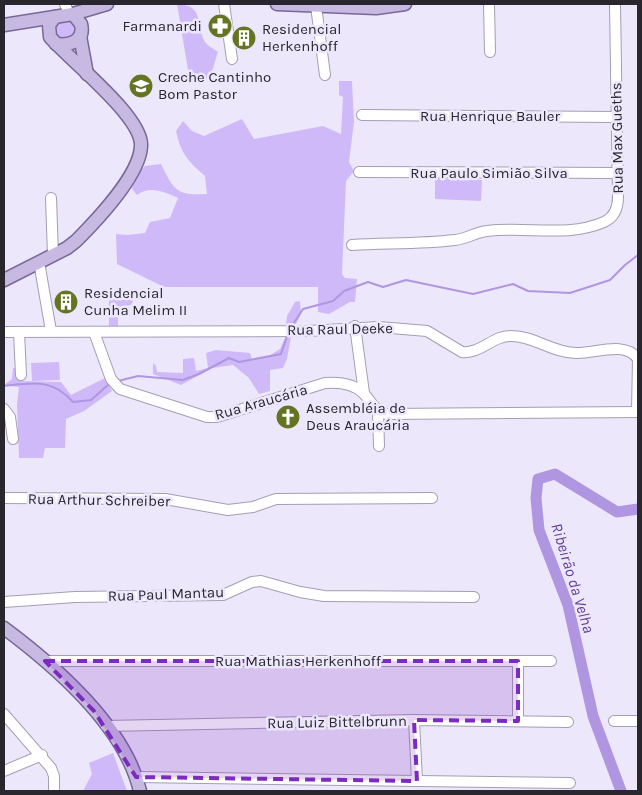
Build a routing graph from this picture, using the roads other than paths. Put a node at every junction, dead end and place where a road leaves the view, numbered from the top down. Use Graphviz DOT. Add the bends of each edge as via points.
graph roads {
  1 [pos="104,4"];
  2 [pos="224,4"];
  3 [pos="283,4"];
  4 [pos="405,4"];
  5 [pos="489,4"];
  6 [pos="616,4"];
  7 [pos="316,5"];
  8 [pos="69,10"];
  9 [pos="55,17"];
  10 [pos="10,24"];
  11 [pos="81,32"];
  12 [pos="53,40"];
  13 [pos="490,52"];
  14 [pos="232,59"];
  15 [pos="87,74"];
  16 [pos="325,75"];
  17 [pos="362,115"];
  18 [pos="618,117"];
  19 [pos="359,172"];
  20 [pos="618,173"];
  21 [pos="51,198"];
  22 [pos="352,245"];
  23 [pos="53,255"];
  24 [pos="39,262"];
  25 [pos="4,280"];
  26 [pos="355,326"];
  27 [pos="51,331"];
  28 [pos="4,332"];
  29 [pos="20,332"];
  30 [pos="94,332"];
  31 [pos="21,375"];
  32 [pos="364,393"];
  33 [pos="4,409"];
  34 [pos="378,412"];
  35 [pos="638,412"];
  36 [pos="13,439"];
  37 [pos="379,446"];
  38 [pos="4,498"];
  39 [pos="432,498"];
  40 [pos="474,598"];
  41 [pos="4,602"];
  42 [pos="4,628"];
  43 [pos="45,661"];
  44 [pos="518,661"];
  45 [pos="551,661"];
  46 [pos="4,714"];
  47 [pos="414,720"];
  48 [pos="518,721"];
  49 [pos="614,721"];
  50 [pos="638,721"];
  51 [pos="568,722"];
  52 [pos="106,726"];
  53 [pos="42,755"];
  54 [pos="4,771"];
  55 [pos="136,777"];
  56 [pos="417,781"];
  57 [pos="570,783"];
  58 [pos="54,791"];
  59 [pos="140,791"];
  1 -- 8 [label="main road"];
  1 -- 11 [label="main road"];
  2 -- 14 [label="street"];
  3 -- 7 [label="main road"];
  4 -- 7 [label="main road" via="376,8"];
  5 -- 13 [label="street"];
  6 -- 18 [label="street, Rua Max Gueths"];
  7 -- 16 [label="street"];
  8 -- 9 [label="main road"];
  8 -- 11 [label="main road"];
  9 -- 10 [label="main road"];
  9 -- 12 [label="main road" via="49,25"];
  10 -- 12 [label="main road"];
  11 -- 12 [label="main road" via="76,41 67,45"];
  11 -- 15 [label="main road"];
  12 -- 15 [label="main road"];
  15 -- 23 [label="main road" via="131,122 141,143 140,157 133,172 88,228 67,248"];
  17 -- 18 [label="street, Rua Henrique Bauler"];
  18 -- 20 [label="street, Rua Max Gueths"];
  19 -- 20 [label="street, Rua Paulo Simião Silva"];
  20 -- 22 [label="street, Rua Max Gueths" via="618,208 606,222 558,231 488,230 456,240"];
  21 -- 23 [label="street"];
  23 -- 24 [label="main road"];
  24 -- 25 [label="main road"];
  24 -- 27 [label="street"];
  26 -- 30 [label="street, Rua Raul Deeke" via="308,331"];
  26 -- 32 [label="street"];
  26 -- 35 [label="street, Rua Raul Deeke" via="421,329 462,352 512,336 564,353 628,350 638,359"];
  27 -- 29 [label="street, Rua Raul Deeke"];
  27 -- 30 [label="street, Rua Raul Deeke"];
  28 -- 29 [label="street, Rua Raul Deeke"];
  29 -- 31 [label="street"];
  30 -- 32 [label="street, Rua Araucária" via="110,379 120,389 207,417 217,417 325,383 351,385"];
  32 -- 34 [label="street"];
  33 -- 36 [label="street" via="10,416"];
  34 -- 35 [label="street"];
  34 -- 37 [label="street"];
  38 -- 39 [label="street, Rua Arthur Schreiber" via="164,499 228,510 253,507 276,499"];
  40 -- 41 [label="street, Rua Paul Mantau" via="324,596 261,581 223,595 75,596"];
  42 -- 43 [label="main road"];
  43 -- 44 [label="street, Rua Mathias Herkenhoff"];
  43 -- 52 [label="main road"];
  44 -- 45 [label="street, Rua Mathias Herkenhoff"];
  44 -- 48 [label="street"];
  46 -- 53 [label="street"];
  47 -- 48 [label="street, Rua Luiz Bittelbrunn"];
  47 -- 52 [label="street, Rua Luiz Bittelbrunn"];
  47 -- 56 [label="street"];
  48 -- 51 [label="street, Rua Luiz Bittelbrunn"];
  49 -- 50 [label="street"];
  52 -- 55 [label="main road"];
  53 -- 54 [label="street"];
  53 -- 58 [label="street" via="54,776"];
  55 -- 56 [label="street"];
  55 -- 59 [label="main road"];
  56 -- 57 [label="street"];
}
